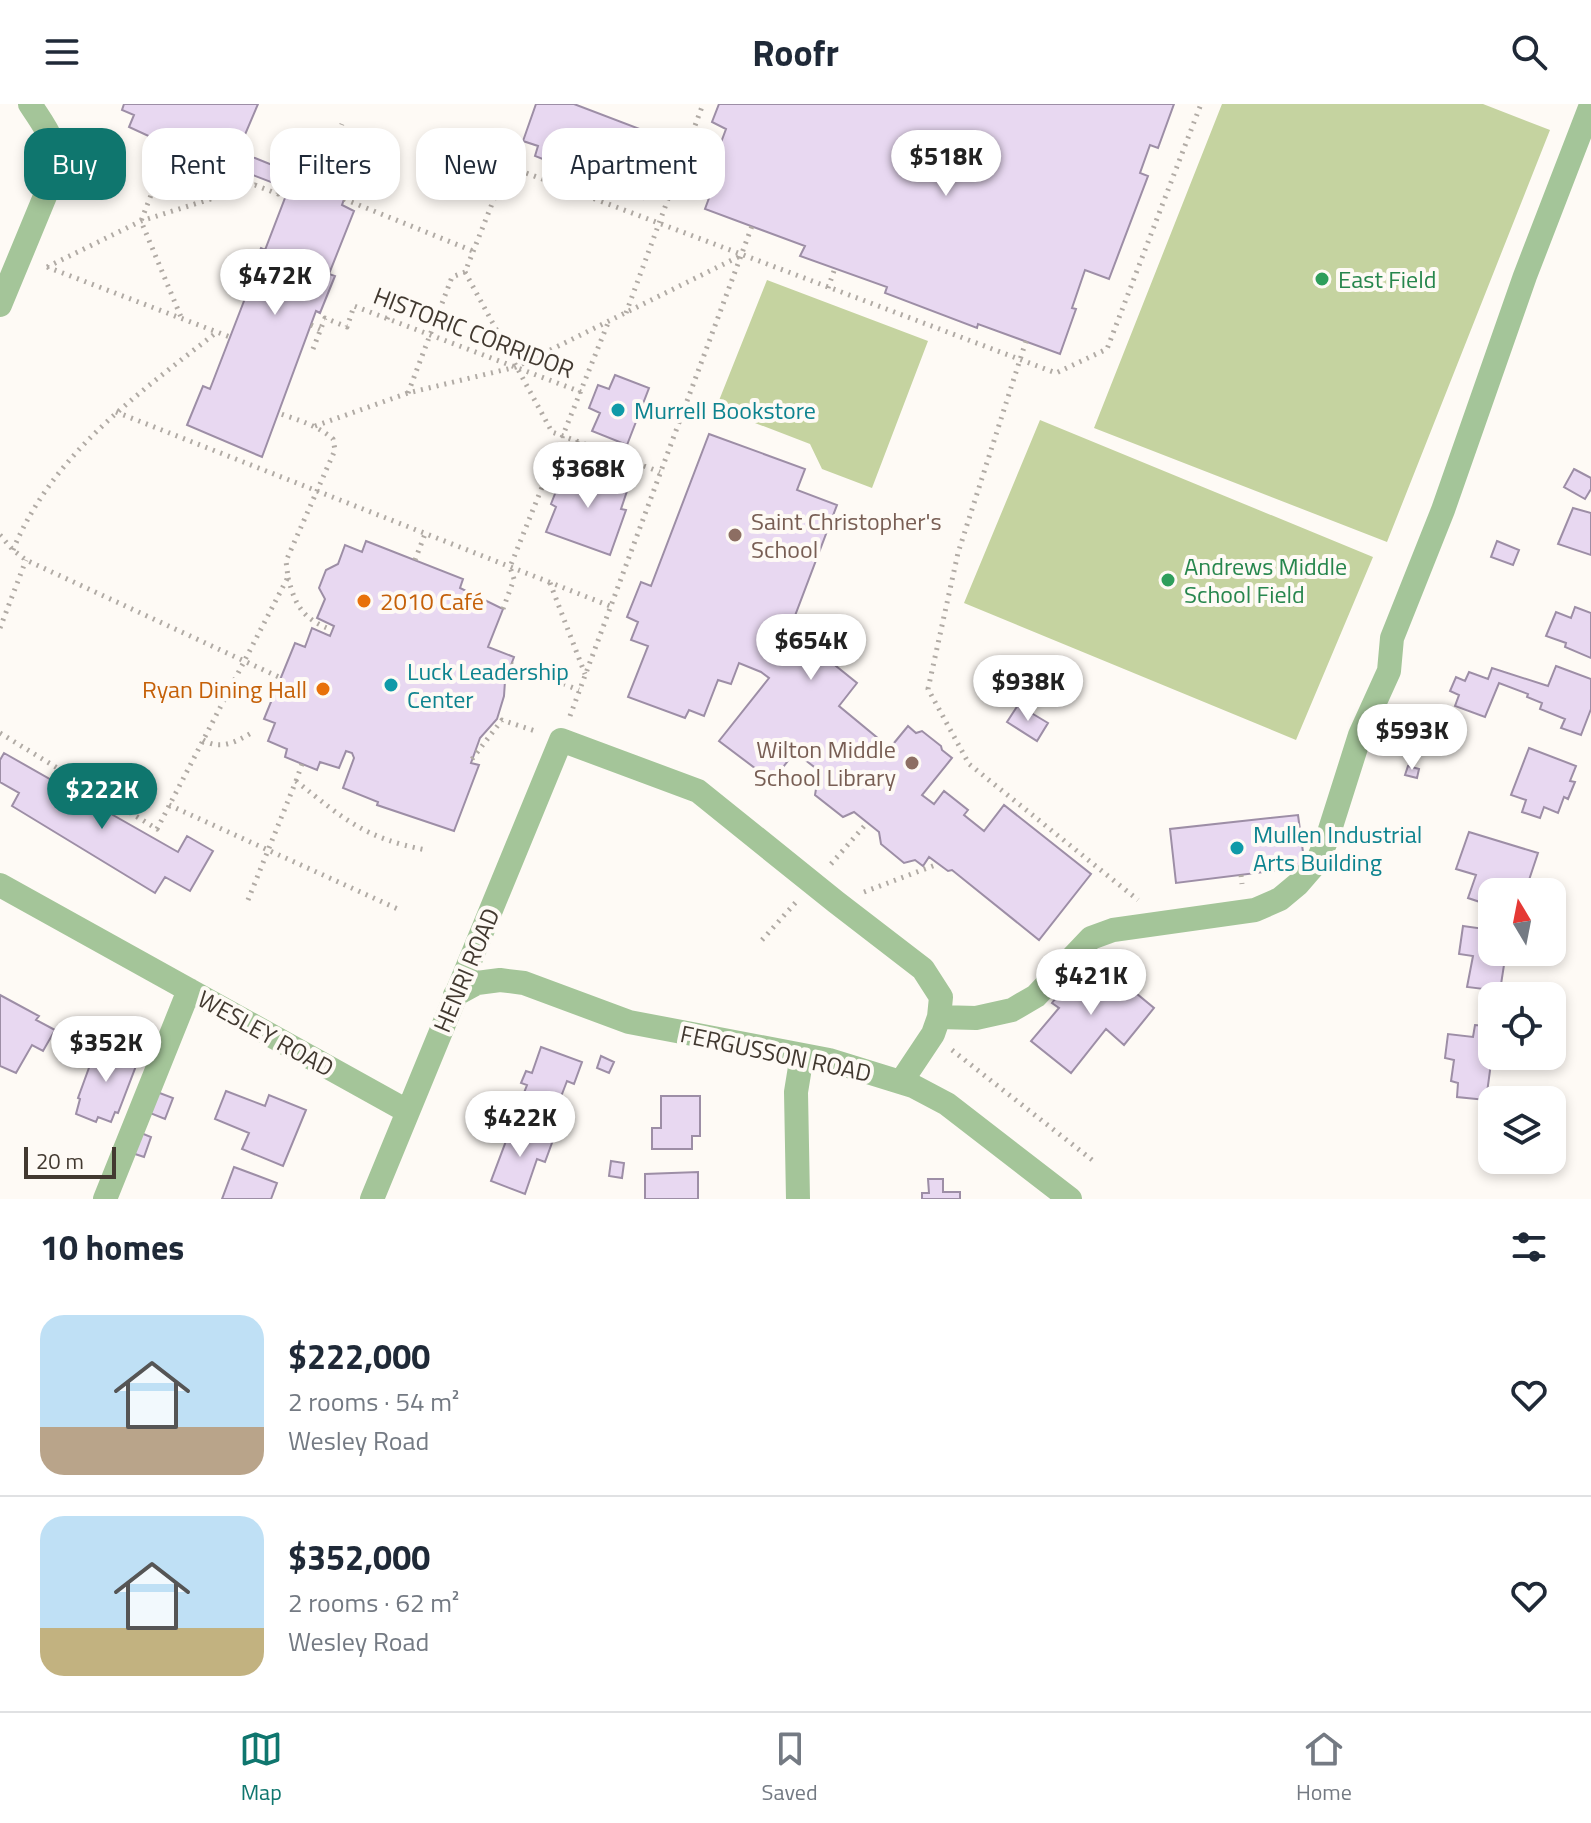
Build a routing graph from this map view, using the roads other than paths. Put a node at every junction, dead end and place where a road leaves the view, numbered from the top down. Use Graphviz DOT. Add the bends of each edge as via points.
graph roads {
  1 [pos="30,104"];
  2 [pos="1591,105"];
  3 [pos="0,305"];
  4 [pos="0,885"];
  5 [pos="189,990"];
  6 [pos="455,995"];
  7 [pos="936,1026"];
  8 [pos="802,1055"];
  9 [pos="901,1082"];
  10 [pos="407,1111"];
  11 [pos="105,1199"];
  12 [pos="372,1199"];
  13 [pos="798,1199"];
  14 [pos="1070,1199"];
  1 -- 3 [label="street" via="51,135 57,153 55,172"];
  2 -- 7 [label="street" via="1392,638 1389,671 1360,735 1317,862 1280,899 1255,910 1113,930 1091,938 1036,996 1012,1010"];
  4 -- 5 [label="street, WESLEY ROAD"];
  5 -- 10 [label="street, WESLEY ROAD"];
  5 -- 11 [label="street"];
  6 -- 7 [label="street, HENRI ROAD" via="561,740 698,791 923,969 941,997"];
  6 -- 8 [label="street, FERGUSSON ROAD" via="477,983 524,983 629,1022"];
  6 -- 10 [label="street, HENRI ROAD"];
  7 -- 9 [label="street"];
  8 -- 9 [label="street, FERGUSSON ROAD"];
  8 -- 13 [label="street" via="796,1092"];
  9 -- 14 [label="street, FERGUSSON ROAD" via="947,1104"];
  10 -- 12 [label="street, HENRI ROAD"];
}
